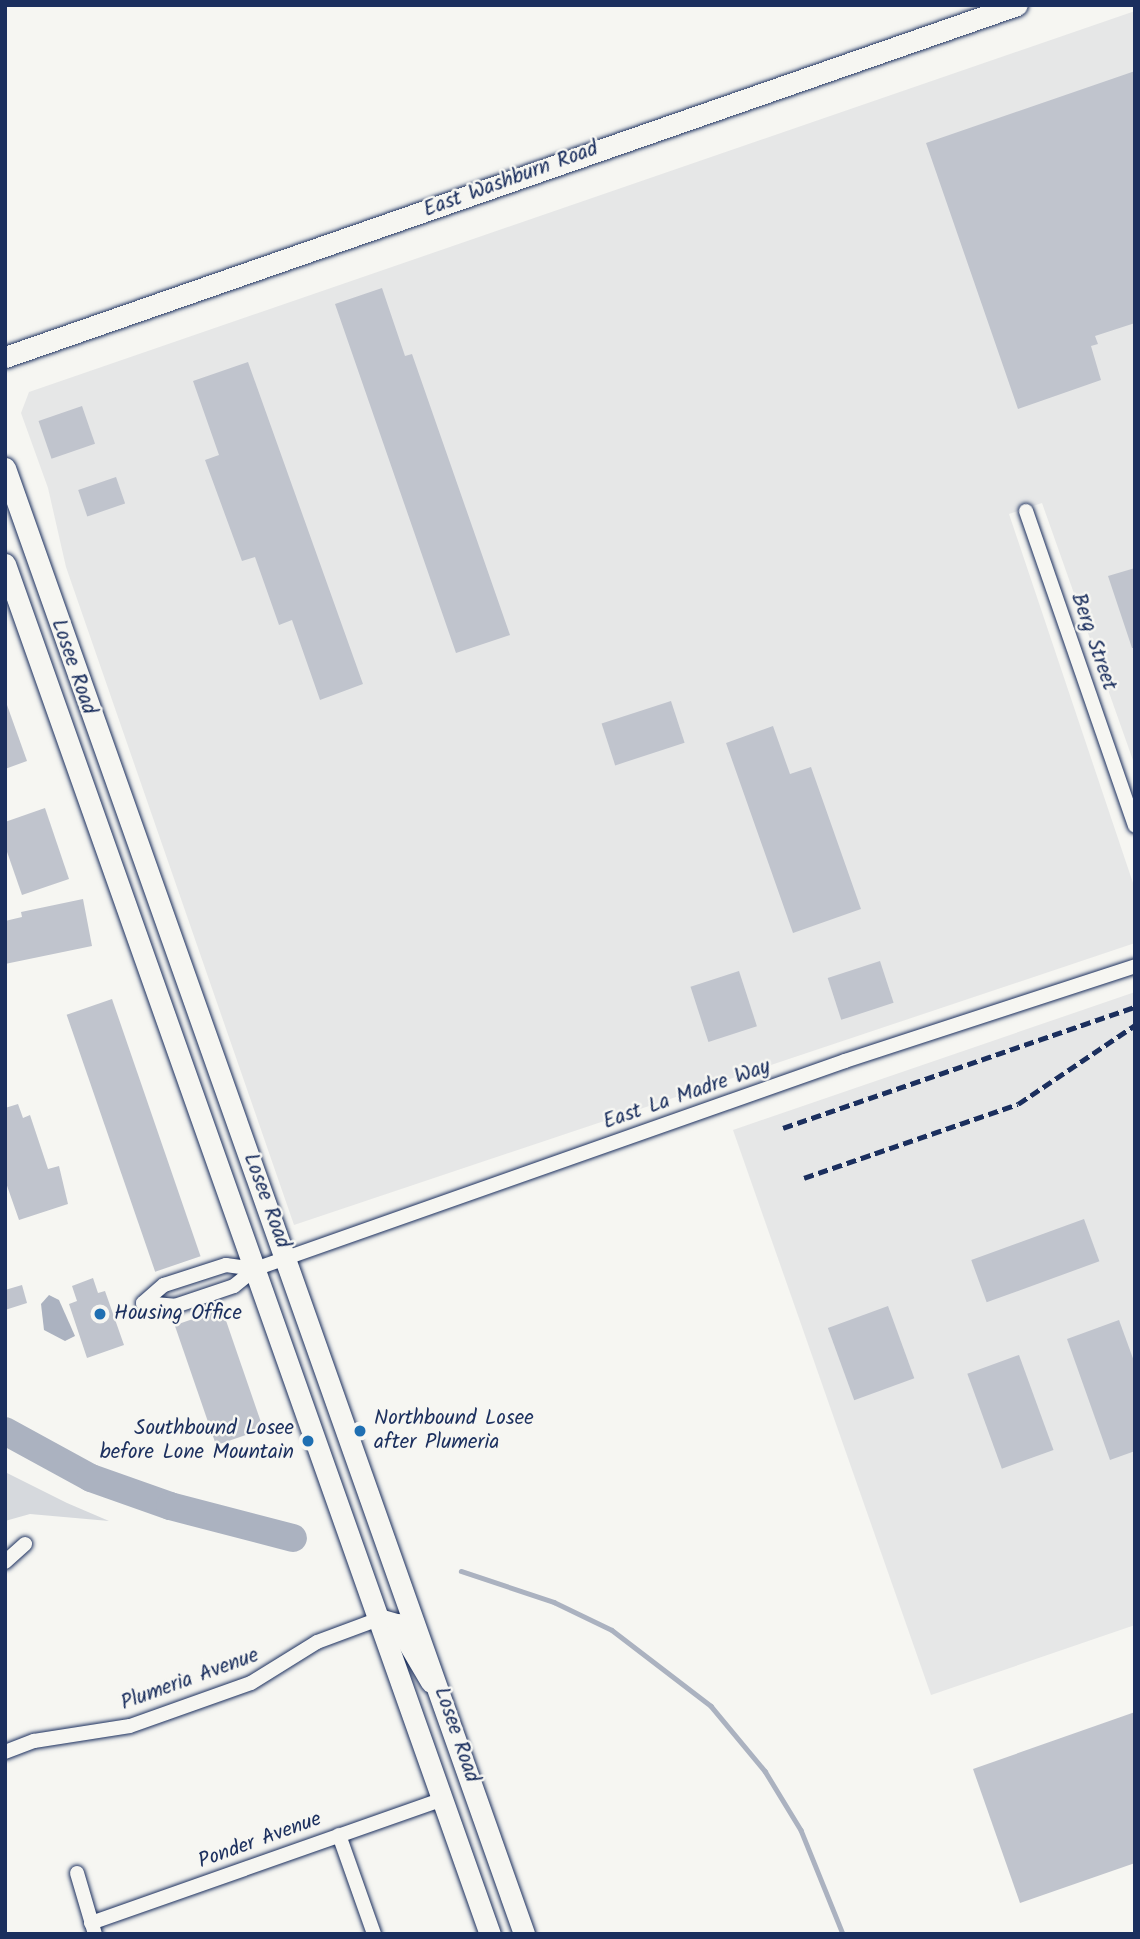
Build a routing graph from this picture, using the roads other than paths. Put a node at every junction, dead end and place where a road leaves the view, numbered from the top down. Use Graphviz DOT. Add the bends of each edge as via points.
graph roads {
  1 [pos="1017,5"];
  2 [pos="5,357"];
  3 [pos="5,468"];
  4 [pos="1026,511"];
  5 [pos="5,565"];
  6 [pos="1135,826"];
  7 [pos="1135,967"];
  8 [pos="286,1258"];
  9 [pos="254,1269"];
  10 [pos="25,1544"];
  11 [pos="5,1562"];
  12 [pos="379,1619"];
  13 [pos="443,1698"];
  14 [pos="5,1752"];
  15 [pos="443,1798"];
  16 [pos="339,1835"];
  17 [pos="77,1873"];
  18 [pos="93,1928"];
  19 [pos="374,1934"];
  20 [pos="490,1934"];
  21 [pos="524,1934"];
  1 -- 2 [label="main road, East Washburn Road"];
  3 -- 8 [label="main road, Losee Road"];
  4 -- 6 [label="street, Berg Street"];
  5 -- 9 [label="main road, Losee Road"];
  7 -- 8 [label="street, East La Madre Way" via="832,1066"];
  8 -- 9 [label="street, East La Madre Way"];
  8 -- 13 [label="main road, Losee Road"];
  9 -- 9 [label="street, East La Madre Way" via="226,1265 163,1285 143,1303 175,1306 234,1286"];
  9 -- 12 [label="main road, Losee Road"];
  10 -- 11 [label="street"];
  12 -- 13 [label="main road" via="397,1624 410,1654"];
  12 -- 14 [label="street, Plumeria Avenue" via="317,1642 251,1683 162,1715"];
  12 -- 15 [label="main road, Losee Road"];
  13 -- 21 [label="main road, Losee Road"];
  15 -- 16 [label="street, Ponder Avenue"];
  15 -- 20 [label="main road, Losee Road"];
  16 -- 18 [label="street, Ponder Avenue"];
  16 -- 19 [label="street"];
  17 -- 18 [label="street"];
}
